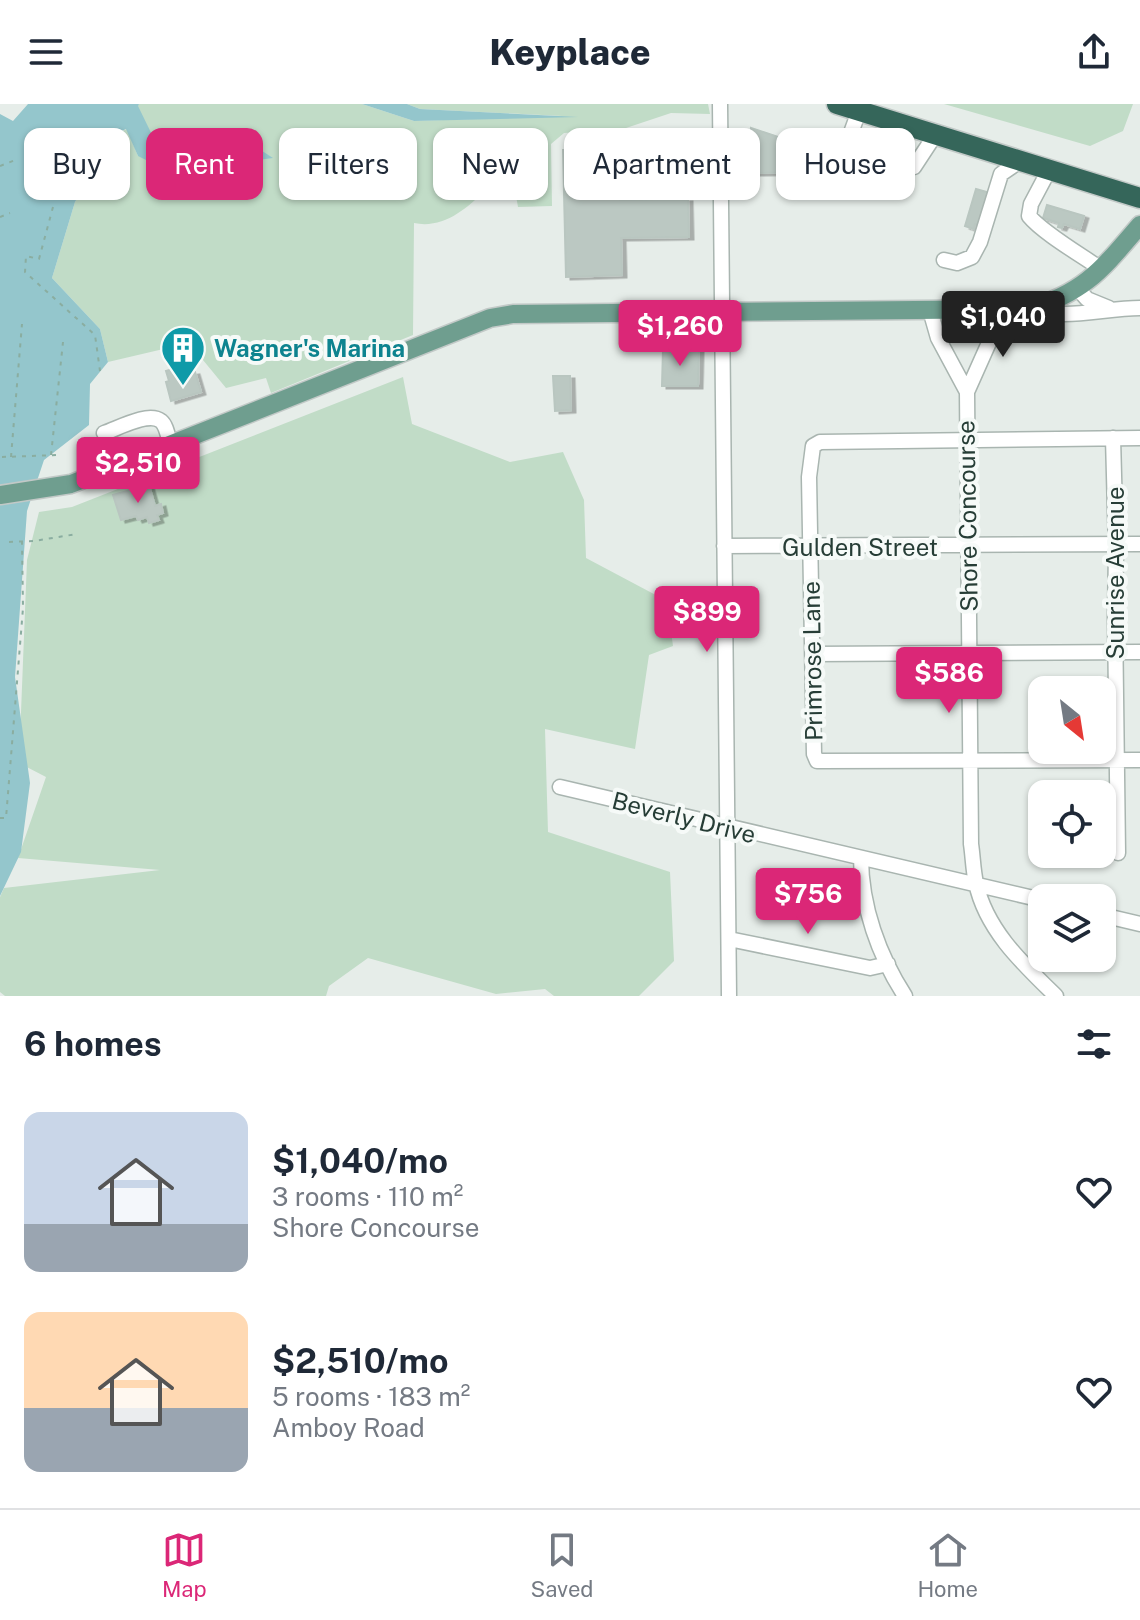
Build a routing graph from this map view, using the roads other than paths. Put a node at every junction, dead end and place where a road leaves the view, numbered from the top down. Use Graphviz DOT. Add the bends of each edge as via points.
graph roads {
  1 [pos="720,104"];
  2 [pos="837,104"];
  3 [pos="882,104"];
  4 [pos="859,111"];
  5 [pos="935,135"];
  6 [pos="1020,161"];
  7 [pos="1049,170"];
  8 [pos="1140,184"];
  9 [pos="1140,198"];
  10 [pos="1140,225"];
  11 [pos="944,260"];
  12 [pos="1101,269"];
  13 [pos="1078,289"];
  14 [pos="1109,308"];
  15 [pos="1140,308"];
  16 [pos="1004,309"];
  17 [pos="1028,309"];
  18 [pos="930,310"];
  19 [pos="720,311"];
  20 [pos="967,392"];
  21 [pos="104,433"];
  22 [pos="967,438"];
  23 [pos="1113,438"];
  24 [pos="1140,438"];
  25 [pos="171,446"];
  26 [pos="0,495"];
  27 [pos="1116,544"];
  28 [pos="1140,544"];
  29 [pos="724,546"];
  30 [pos="968,546"];
  31 [pos="810,547"];
  32 [pos="1115,652"];
  33 [pos="1140,652"];
  34 [pos="813,654"];
  35 [pos="968,655"];
  36 [pos="1115,676"];
  37 [pos="1116,760"];
  38 [pos="1140,760"];
  39 [pos="1028,761"];
  40 [pos="969,762"];
  41 [pos="1115,764"];
  42 [pos="560,787"];
  43 [pos="728,827"];
  44 [pos="1118,853"];
  45 [pos="861,858"];
  46 [pos="976,885"];
  47 [pos="1028,897"];
  48 [pos="1116,918"];
  49 [pos="1140,924"];
  50 [pos="729,939"];
  51 [pos="888,964"];
  52 [pos="729,996"];
  53 [pos="905,996"];
  54 [pos="1056,996"];
  1 -- 19 [label="street"];
  2 -- 4 [label="highway"];
  3 -- 8 [label="highway"];
  4 -- 5 [label="highway"];
  4 -- 5 [label="street" via="848,141 914,167"];
  5 -- 6 [label="highway"];
  6 -- 7 [label="highway"];
  6 -- 11 [label="street" via="1001,174 972,257 957,263"];
  7 -- 9 [label="highway"];
  7 -- 12 [label="street" via="1029,216"];
  10 -- 12 [label="main road"];
  12 -- 13 [label="main road"];
  13 -- 14 [label="street"];
  13 -- 17 [label="main road"];
  14 -- 15 [label="street"];
  14 -- 17 [label="street" via="1059,314"];
  16 -- 17 [label="main road"];
  16 -- 18 [label="main road"];
  16 -- 20 [label="street, Shore Concourse"];
  18 -- 19 [label="main road"];
  18 -- 20 [label="street, Shore Concourse" via="938,338"];
  19 -- 25 [label="main road" via="490,318"];
  19 -- 29 [label="street"];
  20 -- 22 [label="street, Shore Concourse"];
  21 -- 25 [label="street" via="149,418 164,424"];
  22 -- 23 [label="street"];
  22 -- 30 [label="street, Shore Concourse"];
  22 -- 31 [label="street, Primrose Lane" via="813,446"];
  23 -- 24 [label="street"];
  23 -- 27 [label="street, Sunrise Avenue"];
  25 -- 26 [label="main road" via="71,484"];
  27 -- 28 [label="street, Gulden Street"];
  27 -- 30 [label="street, Gulden Street"];
  27 -- 32 [label="street, Sunrise Avenue"];
  29 -- 31 [label="street, Gulden Street"];
  29 -- 43 [label="street"];
  30 -- 31 [label="street, Gulden Street"];
  30 -- 35 [label="street, Shore Concourse"];
  31 -- 34 [label="street, Primrose Lane"];
  32 -- 33 [label="street"];
  32 -- 35 [label="street"];
  32 -- 36 [label="street, Sunrise Avenue"];
  34 -- 35 [label="street"];
  34 -- 40 [label="street, Primrose Lane" via="817,761"];
  35 -- 40 [label="street, Shore Concourse"];
  37 -- 38 [label="street"];
  39 -- 40 [label="street"];
  40 -- 46 [label="street, Shore Concourse"];
  41 -- 44 [label="street, Sunrise Avenue"];
  42 -- 43 [label="street, Beverly Drive"];
  43 -- 45 [label="street, Beverly Drive"];
  43 -- 50 [label="street"];
  45 -- 46 [label="street, Beverly Drive"];
  45 -- 51 [label="street" via="867,907"];
  46 -- 47 [label="street, Beverly Drive"];
  46 -- 54 [label="street, Shore Concourse" via="1007,945"];
  48 -- 49 [label="street"];
  50 -- 51 [label="street" via="870,968"];
  50 -- 52 [label="street"];
  51 -- 53 [label="street"];
}
